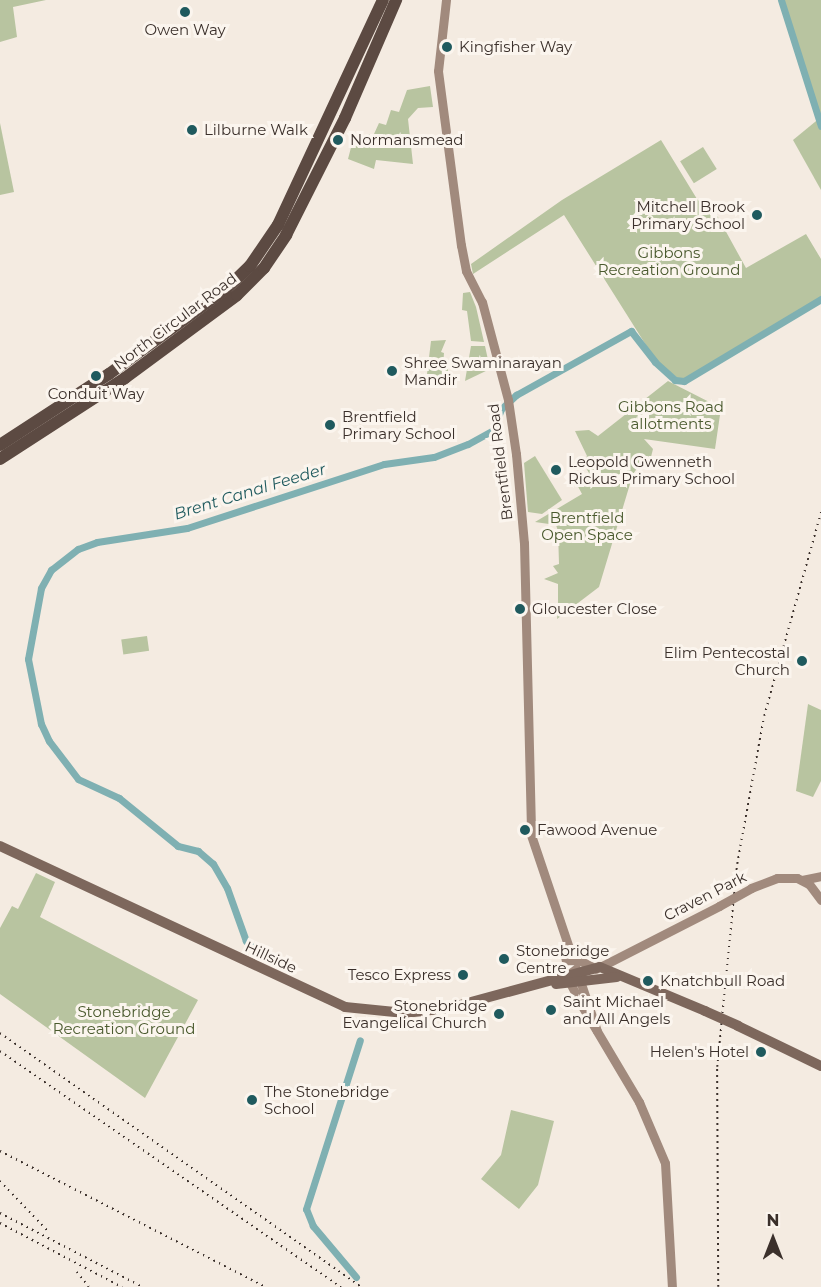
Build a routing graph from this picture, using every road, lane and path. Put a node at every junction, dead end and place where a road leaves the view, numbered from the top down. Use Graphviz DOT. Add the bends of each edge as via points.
graph roads {
  1 [pos="382,0"];
  2 [pos="396,0"];
  3 [pos="446,0"];
  4 [pos="0,445"];
  5 [pos="0,459"];
  6 [pos="0,846"];
  7 [pos="821,876"];
  8 [pos="802,880"];
  9 [pos="821,900"];
  10 [pos="559,925"];
  11 [pos="571,956"];
  12 [pos="598,968"];
  13 [pos="574,978"];
  14 [pos="626,978"];
  15 [pos="821,1066"];
  16 [pos="672,1287"];
  1 -- 4 [label="highway, North Circular Road" via="278,225 250,266 226,289 118,368"];
  2 -- 5 [label="highway, North Circular Road" via="345,118 264,268 237,296 124,378"];
  3 -- 10 [label="street, Brentfield Road" via="438,71 461,245 466,271 482,302 509,402 524,543 531,835"];
  6 -- 13 [label="main road, Hillside" via="345,1007 381,1012 429,1011"];
  7 -- 8 [label="street, Craven Park"];
  8 -- 9 [label="street"];
  8 -- 12 [label="street, Craven Park, bridge" via="777,878 751,888"];
  10 -- 11 [label="street, Brentfield Road"];
  10 -- 13 [label="street, Brentfield Road"];
  11 -- 12 [label="street"];
  11 -- 13 [label="street, Brentfield Road"];
  12 -- 13 [label="main road, Craven Park"];
  12 -- 14 [label="main road"];
  13 -- 14 [label="main road"];
  13 -- 16 [label="street" via="662,1154 669,1181"];
  14 -- 15 [label="main road, bridge"];
}
